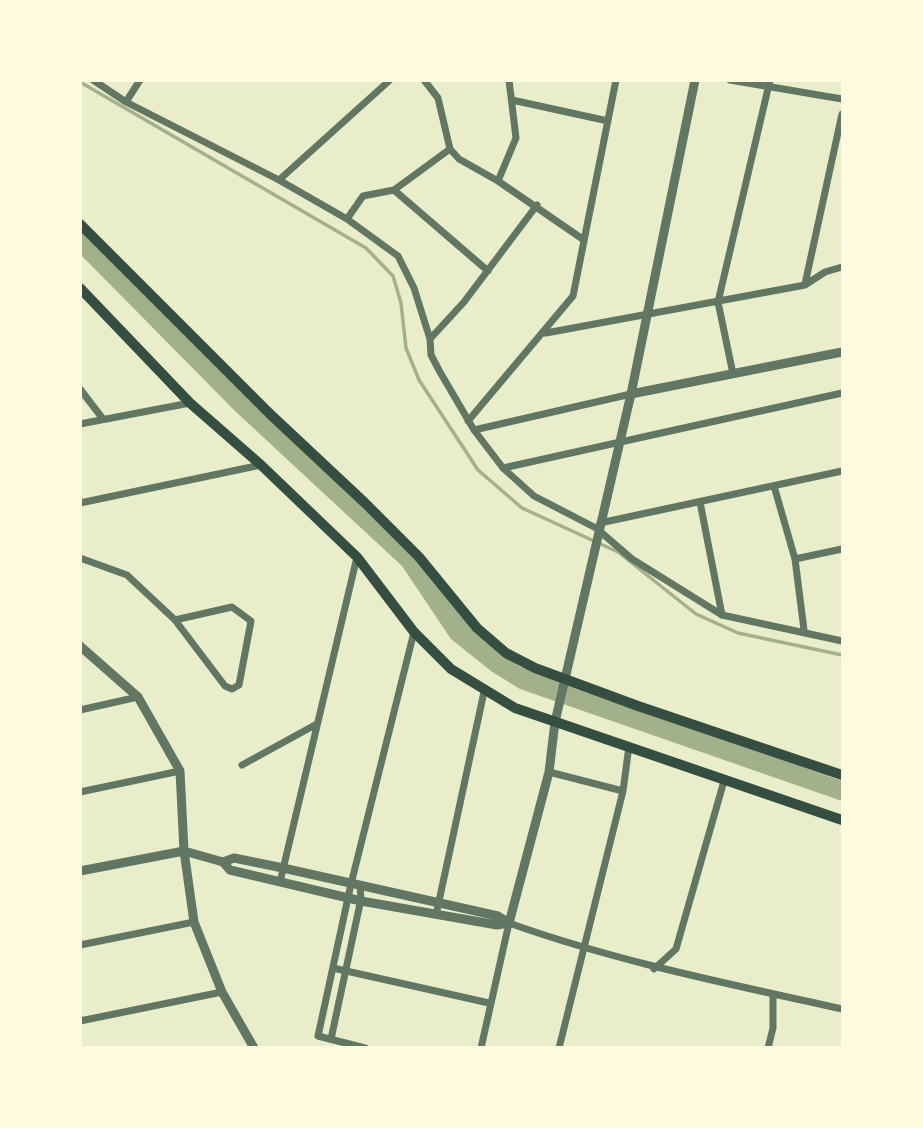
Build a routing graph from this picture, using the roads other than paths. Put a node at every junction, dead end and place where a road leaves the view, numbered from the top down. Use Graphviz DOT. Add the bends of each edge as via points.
graph roads {
  1 [pos="93,80"];
  2 [pos="140,80"];
  3 [pos="390,80"];
  4 [pos="424,80"];
  5 [pos="509,80"];
  6 [pos="616,80"];
  7 [pos="695,80"];
  8 [pos="730,80"];
  9 [pos="769,84"];
  10 [pos="842,99"];
  11 [pos="512,100"];
  12 [pos="126,102"];
  13 [pos="842,114"];
  14 [pos="608,121"];
  15 [pos="450,149"];
  16 [pos="279,180"];
  17 [pos="498,181"];
  18 [pos="394,190"];
  19 [pos="537,205"];
  20 [pos="347,219"];
  21 [pos="80,224"];
  22 [pos="584,240"];
  23 [pos="842,267"];
  24 [pos="488,271"];
  25 [pos="805,285"];
  26 [pos="80,288"];
  27 [pos="718,302"];
  28 [pos="647,314"];
  29 [pos="545,333"];
  30 [pos="430,339"];
  31 [pos="842,352"];
  32 [pos="733,374"];
  33 [pos="80,389"];
  34 [pos="842,393"];
  35 [pos="631,394"];
  36 [pos="190,403"];
  37 [pos="103,419"];
  38 [pos="468,421"];
  39 [pos="80,424"];
  40 [pos="474,430"];
  41 [pos="620,443"];
  42 [pos="261,465"];
  43 [pos="503,468"];
  44 [pos="842,471"];
  45 [pos="774,486"];
  46 [pos="700,502"];
  47 [pos="80,503"];
  48 [pos="598,529"];
  49 [pos="842,549"];
  50 [pos="80,558"];
  51 [pos="357,558"];
  52 [pos="795,559"];
  53 [pos="722,615"];
  54 [pos="175,620"];
  55 [pos="804,630"];
  56 [pos="414,632"];
  57 [pos="842,641"];
  58 [pos="80,646"];
  59 [pos="565,680"];
  60 [pos="484,692"];
  61 [pos="138,697"];
  62 [pos="80,710"];
  63 [pos="556,720"];
  64 [pos="315,725"];
  65 [pos="629,746"];
  66 [pos="242,765"];
  67 [pos="180,771"];
  68 [pos="549,772"];
  69 [pos="842,775"];
  70 [pos="724,781"];
  71 [pos="623,791"];
  72 [pos="80,792"];
  73 [pos="842,820"];
  74 [pos="184,851"];
  75 [pos="223,862"];
  76 [pos="283,868"];
  77 [pos="80,871"];
  78 [pos="280,882"];
  79 [pos="356,885"];
  80 [pos="348,898"];
  81 [pos="361,901"];
  82 [pos="438,904"];
  83 [pos="436,915"];
  84 [pos="194,922"];
  85 [pos="509,923"];
  86 [pos="80,945"];
  87 [pos="583,950"];
  88 [pos="332,968"];
  89 [pos="654,969"];
  90 [pos="345,971"];
  91 [pos="222,992"];
  92 [pos="773,994"];
  93 [pos="489,1003"];
  94 [pos="842,1009"];
  95 [pos="80,1021"];
  96 [pos="331,1039"];
  97 [pos="254,1048"];
  98 [pos="365,1048"];
  99 [pos="481,1048"];
  100 [pos="559,1048"];
  101 [pos="768,1048"];
  1 -- 12 [label="street"];
  2 -- 12 [label="street"];
  3 -- 16 [label="street"];
  4 -- 15 [label="street" via="438,98"];
  5 -- 11 [label="street"];
  6 -- 14 [label="street"];
  7 -- 28 [label="street"];
  8 -- 9 [label="street"];
  9 -- 10 [label="street"];
  9 -- 27 [label="street"];
  11 -- 14 [label="street"];
  11 -- 17 [label="street" via="516,138"];
  12 -- 16 [label="street"];
  13 -- 25 [label="street"];
  14 -- 22 [label="street"];
  15 -- 17 [label="street"];
  15 -- 18 [label="street"];
  16 -- 20 [label="street"];
  17 -- 19 [label="street"];
  18 -- 20 [label="street" via="363,196"];
  18 -- 24 [label="street"];
  19 -- 22 [label="street"];
  19 -- 24 [label="street"];
  20 -- 30 [label="street" via="398,256"];
  21 -- 59 [label="main road" via="401,539 477,628 506,653"];
  22 -- 29 [label="street" via="573,296"];
  23 -- 25 [label="street"];
  24 -- 30 [label="street"];
  25 -- 27 [label="street"];
  26 -- 36 [label="main road"];
  27 -- 28 [label="street"];
  27 -- 32 [label="street"];
  28 -- 29 [label="street"];
  28 -- 35 [label="street"];
  29 -- 38 [label="street"];
  30 -- 38 [label="street" via="431,355"];
  31 -- 32 [label="street"];
  32 -- 35 [label="street"];
  33 -- 37 [label="street"];
  34 -- 41 [label="street"];
  35 -- 40 [label="street"];
  35 -- 41 [label="street"];
  36 -- 37 [label="street"];
  36 -- 42 [label="main road"];
  37 -- 39 [label="street"];
  38 -- 40 [label="street"];
  40 -- 43 [label="street"];
  41 -- 43 [label="street"];
  41 -- 48 [label="street"];
  42 -- 47 [label="street"];
  42 -- 51 [label="main road"];
  43 -- 48 [label="street" via="534,496"];
  44 -- 45 [label="street"];
  45 -- 46 [label="street"];
  45 -- 52 [label="street"];
  46 -- 48 [label="street"];
  46 -- 53 [label="street"];
  48 -- 53 [label="street" via="632,559"];
  48 -- 59 [label="street"];
  49 -- 52 [label="street"];
  50 -- 54 [label="street" via="127,575"];
  51 -- 56 [label="main road"];
  51 -- 64 [label="street"];
  52 -- 55 [label="street"];
  53 -- 55 [label="street"];
  54 -- 54 [label="street" via="232,607 251,621 239,685 225,687"];
  55 -- 57 [label="street"];
  56 -- 60 [label="main road" via="451,669"];
  56 -- 79 [label="street"];
  58 -- 61 [label="street"];
  59 -- 63 [label="street"];
  59 -- 69 [label="main road"];
  60 -- 63 [label="main road" via="515,708"];
  60 -- 82 [label="street"];
  61 -- 62 [label="street"];
  61 -- 67 [label="street"];
  63 -- 65 [label="main road"];
  63 -- 68 [label="street"];
  64 -- 66 [label="street"];
  64 -- 76 [label="street"];
  65 -- 70 [label="main road"];
  65 -- 71 [label="street"];
  67 -- 72 [label="street"];
  67 -- 74 [label="street"];
  68 -- 71 [label="street"];
  68 -- 85 [label="street"];
  70 -- 73 [label="main road"];
  70 -- 89 [label="street" via="676,949"];
  71 -- 87 [label="street"];
  74 -- 75 [label="street"];
  74 -- 77 [label="street"];
  74 -- 84 [label="street"];
  75 -- 76 [label="street" via="234,858"];
  75 -- 78 [label="street" via="230,870"];
  76 -- 78 [label="street"];
  76 -- 79 [label="street"];
  78 -- 80 [label="street"];
  79 -- 80 [label="street"];
  79 -- 81 [label="street"];
  79 -- 82 [label="street"];
  80 -- 81 [label="street"];
  80 -- 88 [label="street"];
  81 -- 83 [label="street"];
  81 -- 90 [label="street"];
  82 -- 83 [label="street"];
  82 -- 85 [label="street" via="498,916"];
  83 -- 85 [label="street"];
  84 -- 86 [label="street"];
  84 -- 91 [label="street"];
  85 -- 87 [label="street"];
  85 -- 93 [label="street"];
  87 -- 89 [label="street"];
  87 -- 100 [label="street"];
  88 -- 90 [label="street"];
  88 -- 96 [label="street" via="318,1036"];
  89 -- 92 [label="street"];
  90 -- 93 [label="street"];
  90 -- 96 [label="street"];
  91 -- 95 [label="street"];
  91 -- 97 [label="street"];
  92 -- 94 [label="street"];
  92 -- 101 [label="street" via="774,1028"];
  93 -- 99 [label="street"];
  96 -- 98 [label="street"];
}
